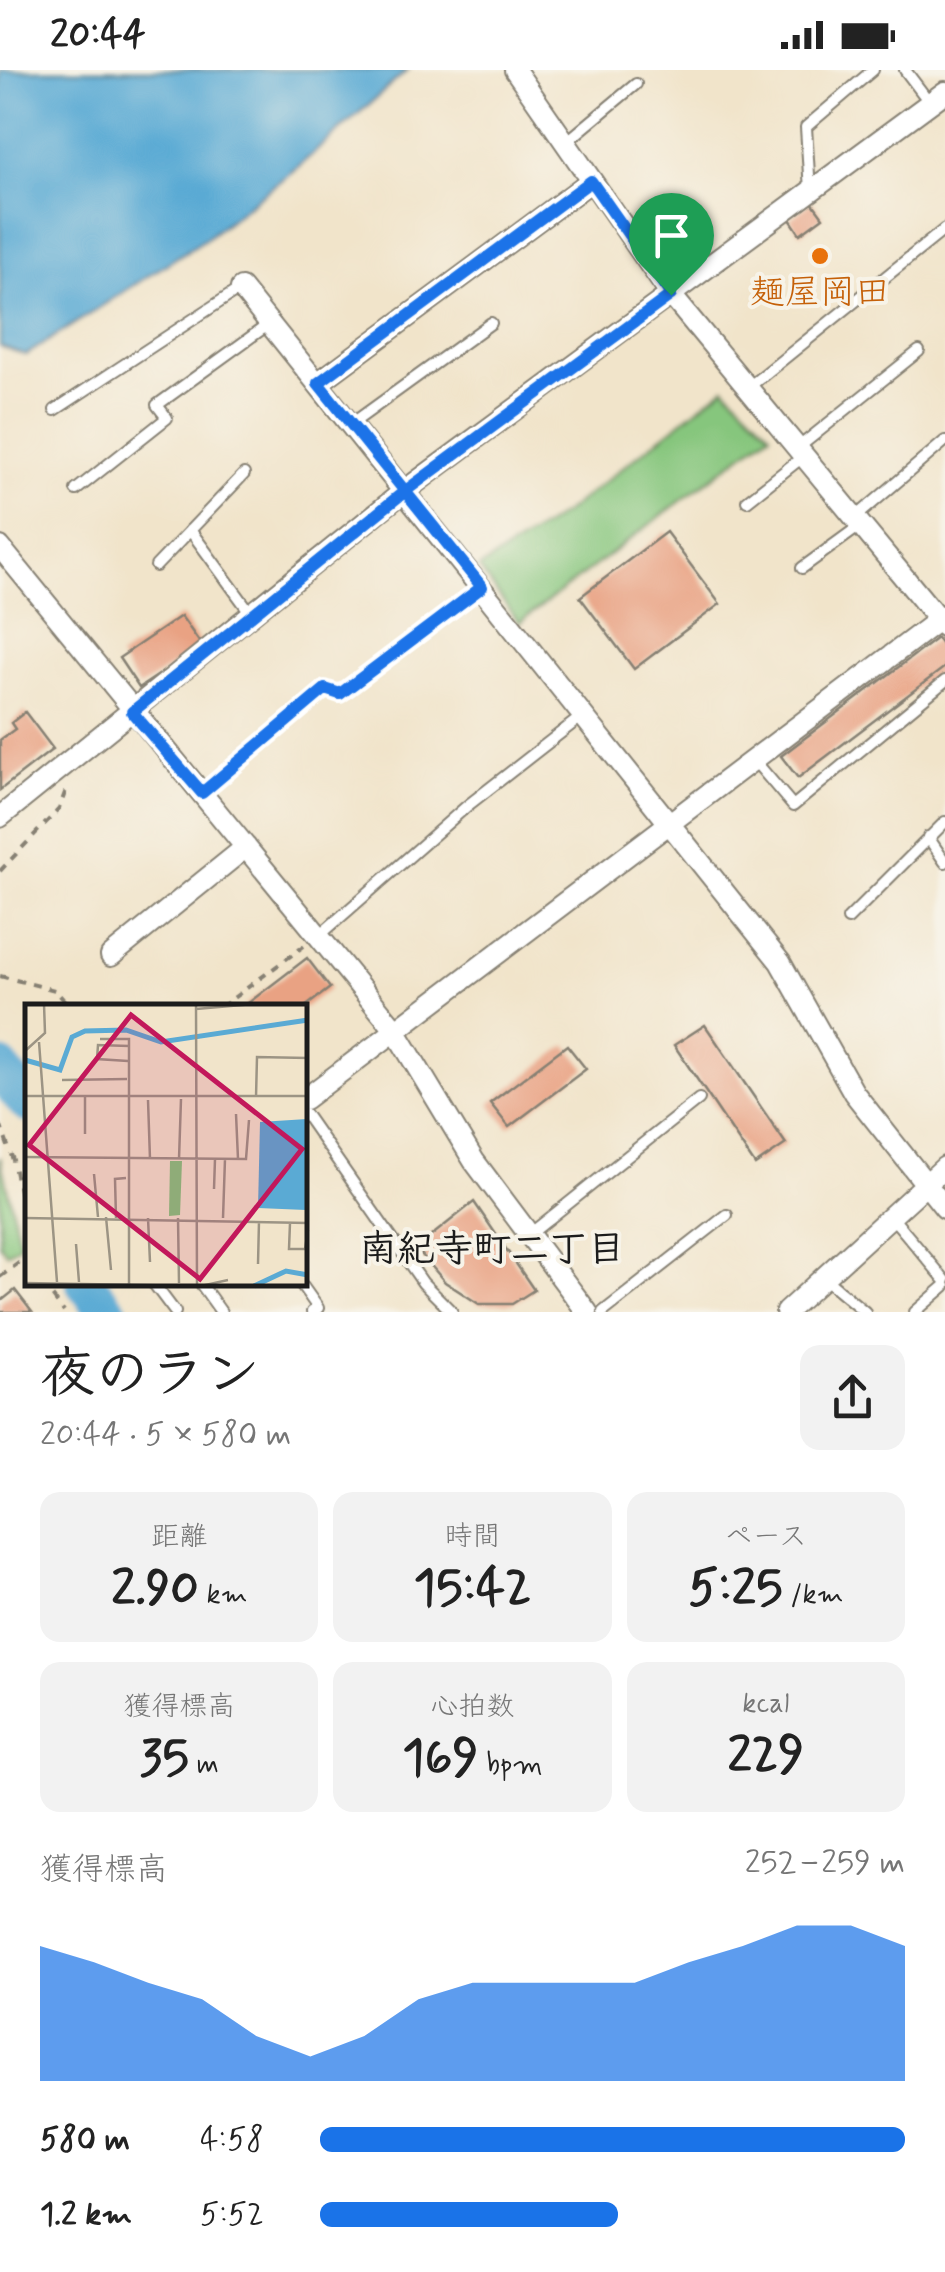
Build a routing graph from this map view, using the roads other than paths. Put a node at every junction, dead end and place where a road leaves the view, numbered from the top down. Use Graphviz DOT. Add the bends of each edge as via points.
graph roads {
  1 [pos="514,70"];
  2 [pos="874,70"];
  3 [pos="905,70"];
  4 [pos="636,84"];
  5 [pos="937,97"];
  6 [pos="564,144"];
  7 [pos="591,181"];
  8 [pos="810,192"];
  9 [pos="945,229"];
  10 [pos="241,288"];
  11 [pos="671,295"];
  12 [pos="270,323"];
  13 [pos="492,324"];
  14 [pos="919,351"];
  15 [pos="318,383"];
  16 [pos="750,386"];
  17 [pos="55,410"];
  18 [pos="350,425"];
  19 [pos="945,440"];
  20 [pos="802,452"];
  21 [pos="244,474"];
  22 [pos="76,490"];
  23 [pos="404,492"];
  24 [pos="747,501"];
  25 [pos="858,521"];
  26 [pos="190,530"];
  27 [pos="0,547"];
  28 [pos="156,566"];
  29 [pos="802,568"];
  30 [pos="482,587"];
  31 [pos="250,612"];
  32 [pos="943,620"];
  33 [pos="945,681"];
  34 [pos="132,712"];
  35 [pos="581,717"];
  36 [pos="753,760"];
  37 [pos="202,793"];
  38 [pos="0,817"];
  39 [pos="945,822"];
  40 [pos="666,825"];
  41 [pos="928,837"];
  42 [pos="246,847"];
  43 [pos="945,862"];
  44 [pos="848,919"];
  45 [pos="320,935"];
  46 [pos="111,956"];
  47 [pos="394,1028"];
  48 [pos="308,1097"];
  49 [pos="698,1099"];
  50 [pos="308,1118"];
  51 [pos="945,1166"];
  52 [pos="925,1184"];
  53 [pos="945,1208"];
  54 [pos="727,1214"];
  55 [pos="890,1215"];
  56 [pos="529,1235"];
  57 [pos="822,1276"];
  58 [pos="945,1283"];
  59 [pos="156,1287"];
  60 [pos="203,1287"];
  61 [pos="303,1287"];
  62 [pos="176,1312"];
  63 [pos="221,1312"];
  64 [pos="312,1312"];
  65 [pos="452,1312"];
  66 [pos="587,1312"];
  67 [pos="603,1312"];
  68 [pos="786,1312"];
  69 [pos="864,1312"];
  70 [pos="915,1312"];
  1 -- 6 [label="street"];
  2 -- 8 [label="lane" via="806,127"];
  3 -- 5 [label="lane"];
  4 -- 6 [label="lane"];
  5 -- 8 [label="street"];
  6 -- 7 [label="street"];
  7 -- 11 [label="street"];
  7 -- 15 [label="street"];
  8 -- 11 [label="street"];
  9 -- 16 [label="lane"];
  10 -- 12 [label="street"];
  10 -- 17 [label="lane"];
  11 -- 16 [label="street"];
  11 -- 23 [label="street"];
  12 -- 15 [label="street"];
  12 -- 22 [label="lane" via="157,404 167,418"];
  13 -- 18 [label="lane"];
  14 -- 20 [label="lane"];
  15 -- 18 [label="street"];
  16 -- 20 [label="street"];
  18 -- 23 [label="street"];
  19 -- 25 [label="lane"];
  20 -- 24 [label="lane"];
  20 -- 25 [label="street"];
  21 -- 26 [label="lane"];
  23 -- 30 [label="street"];
  23 -- 31 [label="street"];
  25 -- 29 [label="lane"];
  25 -- 32 [label="street"];
  26 -- 28 [label="lane"];
  26 -- 31 [label="lane"];
  27 -- 34 [label="street"];
  30 -- 35 [label="street"];
  30 -- 37 [label="lane" via="340,694 325,689"];
  31 -- 34 [label="street"];
  32 -- 36 [label="street"];
  33 -- 36 [label="lane" via="793,806"];
  34 -- 37 [label="street"];
  34 -- 38 [label="street"];
  35 -- 40 [label="street"];
  35 -- 45 [label="lane"];
  36 -- 40 [label="street"];
  37 -- 42 [label="street"];
  39 -- 41 [label="lane"];
  40 -- 47 [label="street"];
  40 -- 52 [label="street" via="780,962 854,1093"];
  41 -- 43 [label="lane"];
  41 -- 44 [label="lane"];
  42 -- 45 [label="street"];
  42 -- 46 [label="street"];
  45 -- 47 [label="street"];
  47 -- 48 [label="street"];
  47 -- 56 [label="street" via="474,1161"];
  49 -- 56 [label="lane"];
  50 -- 65 [label="lane" via="423,1283"];
  51 -- 52 [label="street"];
  52 -- 53 [label="street"];
  52 -- 55 [label="street"];
  54 -- 67 [label="lane"];
  55 -- 57 [label="street"];
  55 -- 58 [label="lane"];
  56 -- 66 [label="street"];
  57 -- 68 [label="street"];
  57 -- 69 [label="lane"];
  58 -- 70 [label="lane"];
  59 -- 62 [label="lane"];
  60 -- 63 [label="lane"];
  61 -- 64 [label="lane" via="318,1308"];
}
